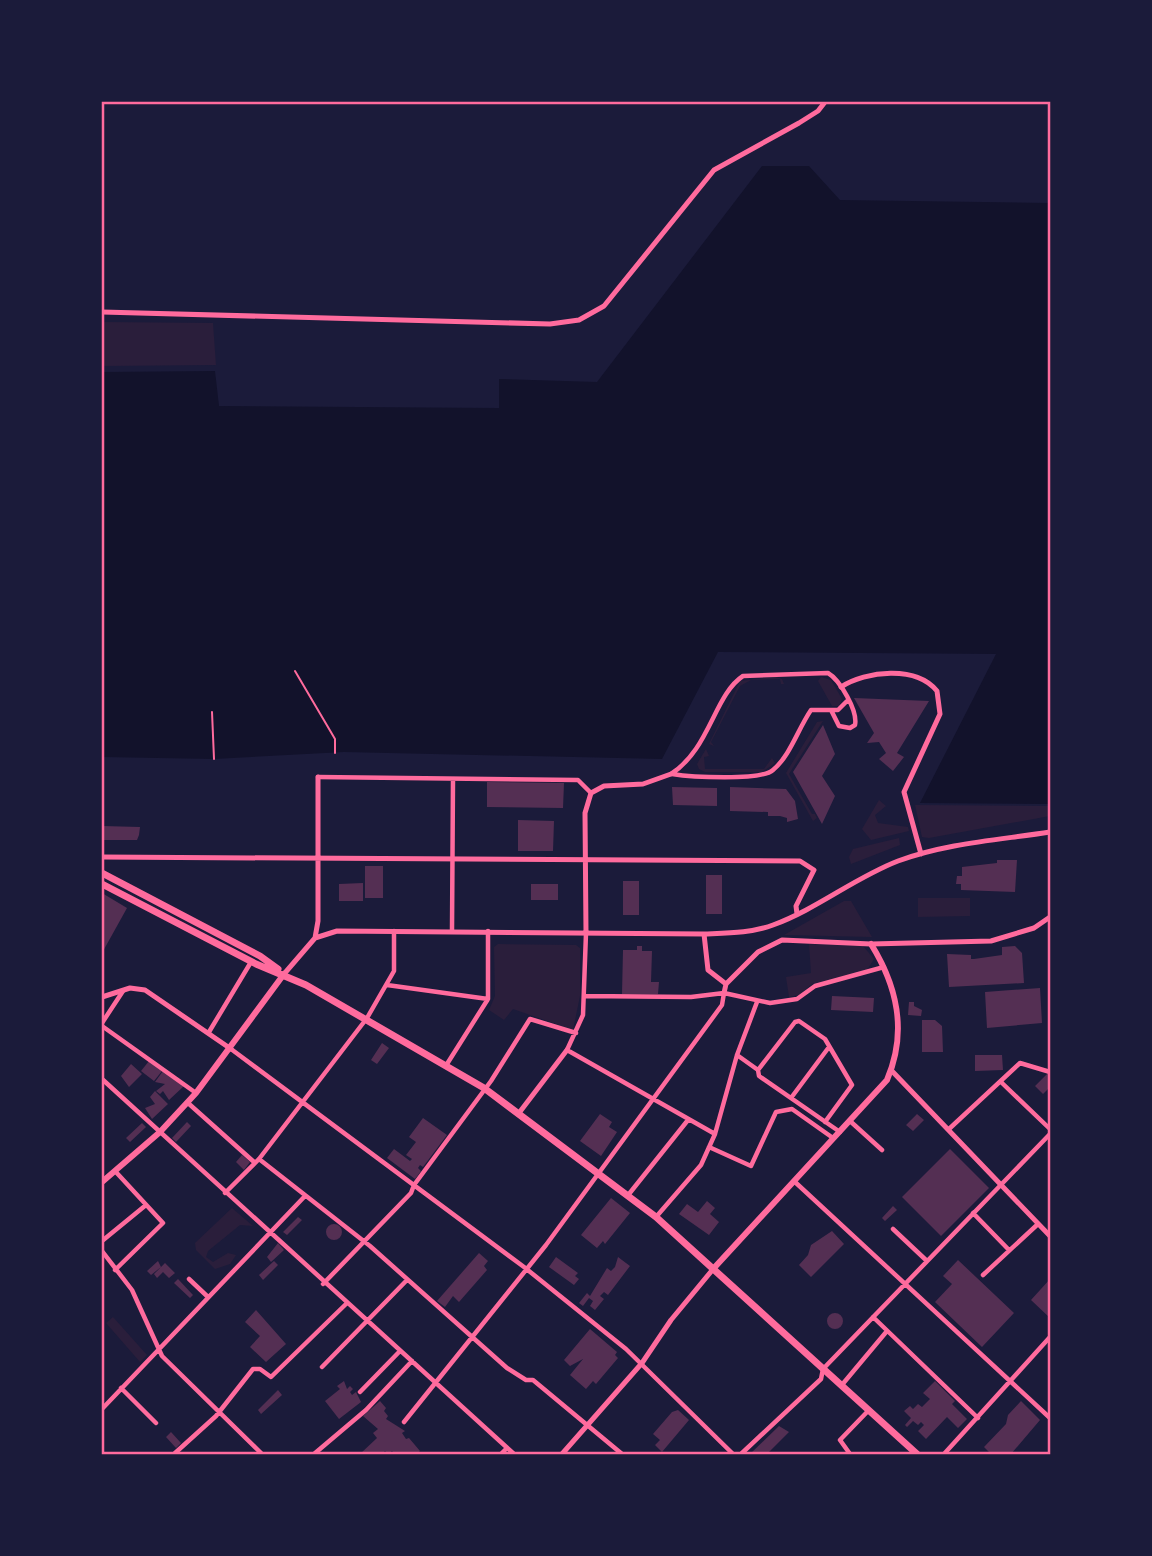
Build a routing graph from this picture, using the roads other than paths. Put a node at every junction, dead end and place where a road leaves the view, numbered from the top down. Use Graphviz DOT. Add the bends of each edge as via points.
graph roads {
  1 [pos="825,102"];
  2 [pos="102,312"];
  3 [pos="841,687"];
  4 [pos="848,700"];
  5 [pos="831,710"];
  6 [pos="671,774"];
  7 [pos="318,777"];
  8 [pos="453,779"];
  9 [pos="591,793"];
  10 [pos="1051,832"];
  11 [pos="921,854"];
  12 [pos="102,857"];
  13 [pos="318,857"];
  14 [pos="452,860"];
  15 [pos="585,861"];
  16 [pos="102,873"];
  17 [pos="102,884"];
  18 [pos="797,914"];
  19 [pos="1051,917"];
  20 [pos="394,929"];
  21 [pos="453,930"];
  22 [pos="488,931"];
  23 [pos="586,933"];
  24 [pos="704,934"];
  25 [pos="315,938"];
  26 [pos="871,944"];
  27 [pos="251,961"];
  28 [pos="885,967"];
  29 [pos="284,974"];
  30 [pos="726,984"];
  31 [pos="387,985"];
  32 [pos="123,991"];
  33 [pos="724,993"];
  34 [pos="585,996"];
  35 [pos="102,997"];
  36 [pos="488,999"];
  37 [pos="757,1002"];
  38 [pos="367,1018"];
  39 [pos="102,1025"];
  40 [pos="209,1032"];
  41 [pos="576,1034"];
  42 [pos="829,1047"];
  43 [pos="232,1049"];
  44 [pos="566,1050"];
  45 [pos="737,1055"];
  46 [pos="447,1064"];
  47 [pos="758,1070"];
  48 [pos="891,1070"];
  49 [pos="1051,1072"];
  50 [pos="102,1079"];
  51 [pos="1001,1082"];
  52 [pos="484,1088"];
  53 [pos="196,1093"];
  54 [pos="790,1098"];
  55 [pos="654,1100"];
  56 [pos="188,1103"];
  57 [pos="304,1104"];
  58 [pos="519,1113"];
  59 [pos="688,1120"];
  60 [pos="850,1121"];
  61 [pos="825,1122"];
  62 [pos="949,1129"];
  63 [pos="160,1132"];
  64 [pos="840,1132"];
  65 [pos="1051,1132"];
  66 [pos="715,1134"];
  67 [pos="834,1139"];
  68 [pos="709,1147"];
  69 [pos="881,1150"];
  70 [pos="256,1161"];
  71 [pos="115,1171"];
  72 [pos="599,1172"];
  73 [pos="102,1182"];
  74 [pos="795,1182"];
  75 [pos="1001,1184"];
  76 [pos="414,1185"];
  77 [pos="225,1193"];
  78 [pos="629,1194"];
  79 [pos="305,1196"];
  80 [pos="146,1205"];
  81 [pos="973,1213"];
  82 [pos="656,1217"];
  83 [pos="1038,1224"];
  84 [pos="893,1229"];
  85 [pos="269,1232"];
  86 [pos="1051,1236"];
  87 [pos="102,1241"];
  88 [pos="363,1243"];
  89 [pos="1009,1250"];
  90 [pos="102,1251"];
  91 [pos="927,1261"];
  92 [pos="714,1268"];
  93 [pos="527,1269"];
  94 [pos="116,1270"];
  95 [pos="983,1275"];
  96 [pos="189,1279"];
  97 [pos="407,1280"];
  98 [pos="323,1284"];
  99 [pos="906,1284"];
  100 [pos="208,1297"];
  101 [pos="346,1304"];
  102 [pos="873,1317"];
  103 [pos="366,1321"];
  104 [pos="887,1331"];
  105 [pos="1051,1338"];
  106 [pos="473,1339"];
  107 [pos="159,1348"];
  108 [pos="400,1351"];
  109 [pos="412,1361"];
  110 [pos="642,1363"];
  111 [pos="321,1367"];
  112 [pos="823,1369"];
  113 [pos="1011,1382"];
  114 [pos="436,1384"];
  115 [pos="841,1386"];
  116 [pos="121,1388"];
  117 [pos="360,1392"];
  118 [pos="102,1409"];
  119 [pos="868,1411"];
  120 [pos="219,1412"];
  121 [pos="978,1418"];
  122 [pos="1051,1418"];
  123 [pos="156,1423"];
  124 [pos="404,1423"];
  125 [pos="588,1425"];
  126 [pos="507,1448"];
  127 [pos="174,1454"];
  128 [pos="262,1454"];
  129 [pos="314,1454"];
  130 [pos="501,1454"];
  131 [pos="514,1454"];
  132 [pos="562,1454"];
  133 [pos="622,1454"];
  134 [pos="733,1454"];
  135 [pos="741,1454"];
  136 [pos="850,1454"];
  137 [pos="917,1454"];
  138 [pos="944,1454"];
  1 -- 2 [label="street" via="799,123 714,170 604,306 579,320 550,324"];
  3 -- 4 [label="street"];
  3 -- 6 [label="street" via="828,673 743,676 694,754"];
  3 -- 11 [label="street" via="864,676 917,675 937,691 940,714 904,792"];
  4 -- 5 [label="street" via="843,708"];
  4 -- 5 [label="street" via="857,721 850,728 839,726"];
  5 -- 6 [label="street" via="811,710 779,765 764,776"];
  6 -- 9 [label="street" via="643,784 604,786"];
  7 -- 8 [label="street"];
  7 -- 13 [label="street"];
  8 -- 9 [label="street" via="578,780"];
  8 -- 14 [label="street"];
  9 -- 15 [label="street" via="585,813"];
  10 -- 11 [label="street"];
  11 -- 18 [label="street" via="860,878"];
  12 -- 13 [label="street"];
  13 -- 14 [label="street"];
  13 -- 25 [label="street"];
  14 -- 15 [label="street"];
  14 -- 21 [label="street"];
  15 -- 18 [label="street" via="800,861 814,870 796,905"];
  15 -- 23 [label="street"];
  16 -- 29 [label="highway" via="260,956"];
  17 -- 27 [label="highway"];
  18 -- 24 [label="street" via="754,930"];
  19 -- 26 [label="street" via="1034,928 991,941"];
  20 -- 21 [label="street"];
  20 -- 25 [label="street" via="337,931"];
  20 -- 31 [label="street" via="394,971"];
  21 -- 22 [label="street"];
  22 -- 23 [label="street"];
  22 -- 36 [label="street"];
  23 -- 24 [label="street"];
  23 -- 34 [label="street"];
  24 -- 30 [label="street" via="708,970"];
  25 -- 29 [label="street"];
  26 -- 28 [label="main road"];
  26 -- 30 [label="street" via="782,940 758,952"];
  27 -- 29 [label="highway"];
  27 -- 40 [label="street"];
  28 -- 37 [label="street" via="815,986 797,999"];
  28 -- 48 [label="main road" via="897,1006"];
  29 -- 38 [label="highway"];
  29 -- 43 [label="main road"];
  30 -- 33 [label="street"];
  31 -- 36 [label="street"];
  31 -- 38 [label="street"];
  32 -- 35 [label="street"];
  32 -- 39 [label="street"];
  32 -- 40 [label="street" via="145,990"];
  33 -- 34 [label="street" via="691,998"];
  33 -- 37 [label="street"];
  33 -- 55 [label="street" via="722,1005"];
  34 -- 41 [label="street"];
  36 -- 46 [label="street"];
  37 -- 45 [label="street"];
  38 -- 46 [label="highway"];
  38 -- 57 [label="street"];
  39 -- 53 [label="street"];
  40 -- 43 [label="street"];
  41 -- 44 [label="street"];
  41 -- 52 [label="street" via="530,1020"];
  42 -- 47 [label="street" via="825,1039 795,1022"];
  42 -- 54 [label="street"];
  42 -- 61 [label="street" via="852,1085"];
  43 -- 53 [label="main road"];
  43 -- 57 [label="street"];
  44 -- 55 [label="street"];
  44 -- 58 [label="street"];
  45 -- 47 [label="street"];
  45 -- 66 [label="street"];
  46 -- 52 [label="highway"];
  47 -- 54 [label="street" via="759,1076"];
  48 -- 60 [label="main road"];
  48 -- 62 [label="street"];
  49 -- 51 [label="street" via="1020,1063"];
  50 -- 63 [label="street"];
  51 -- 62 [label="street"];
  51 -- 65 [label="street"];
  52 -- 58 [label="highway"];
  52 -- 76 [label="street"];
  53 -- 56 [label="main road"];
  54 -- 61 [label="street"];
  55 -- 59 [label="street"];
  55 -- 72 [label="street"];
  56 -- 63 [label="main road"];
  56 -- 70 [label="street"];
  57 -- 70 [label="street"];
  57 -- 76 [label="street"];
  58 -- 72 [label="highway"];
  59 -- 66 [label="street"];
  59 -- 78 [label="street"];
  60 -- 64 [label="main road"];
  60 -- 69 [label="street"];
  61 -- 64 [label="street"];
  62 -- 75 [label="street"];
  63 -- 71 [label="main road"];
  63 -- 77 [label="street"];
  64 -- 67 [label="main road"];
  65 -- 75 [label="street"];
  66 -- 68 [label="street"];
  67 -- 68 [label="street" via="792,1109 776,1112 751,1166"];
  67 -- 74 [label="main road"];
  68 -- 82 [label="street" via="701,1165"];
  70 -- 77 [label="street"];
  70 -- 79 [label="street"];
  71 -- 73 [label="main road"];
  71 -- 80 [label="street"];
  72 -- 78 [label="highway"];
  72 -- 93 [label="street"];
  74 -- 92 [label="main road"];
  74 -- 99 [label="street"];
  75 -- 81 [label="street"];
  75 -- 83 [label="street"];
  76 -- 88 [label="street"];
  76 -- 93 [label="street"];
  77 -- 85 [label="street"];
  78 -- 82 [label="highway"];
  79 -- 85 [label="street"];
  79 -- 88 [label="street"];
  80 -- 87 [label="street"];
  80 -- 94 [label="street" via="163,1223"];
  81 -- 89 [label="street"];
  81 -- 91 [label="street"];
  82 -- 92 [label="highway"];
  83 -- 86 [label="street"];
  83 -- 89 [label="street"];
  84 -- 91 [label="street"];
  85 -- 98 [label="street"];
  85 -- 100 [label="street"];
  88 -- 97 [label="street"];
  88 -- 98 [label="street"];
  89 -- 95 [label="street"];
  90 -- 94 [label="street"];
  91 -- 99 [label="street"];
  92 -- 110 [label="street"];
  92 -- 112 [label="highway"];
  93 -- 106 [label="street"];
  93 -- 110 [label="street"];
  94 -- 107 [label="street" via="132,1290"];
  96 -- 100 [label="street"];
  97 -- 103 [label="street"];
  97 -- 106 [label="street"];
  98 -- 101 [label="street"];
  99 -- 102 [label="street"];
  99 -- 113 [label="street"];
  100 -- 107 [label="street"];
  101 -- 103 [label="street"];
  101 -- 120 [label="street" via="271,1377 253,1368"];
  102 -- 104 [label="street"];
  102 -- 112 [label="street"];
  103 -- 108 [label="street"];
  103 -- 111 [label="street"];
  104 -- 115 [label="street"];
  104 -- 121 [label="street"];
  105 -- 113 [label="street"];
  106 -- 114 [label="street"];
  106 -- 125 [label="street"];
  107 -- 116 [label="street"];
  107 -- 120 [label="street"];
  108 -- 109 [label="street"];
  108 -- 117 [label="street"];
  109 -- 114 [label="street"];
  109 -- 129 [label="street" via="366,1410"];
  110 -- 125 [label="street"];
  110 -- 134 [label="street"];
  112 -- 115 [label="highway"];
  112 -- 135 [label="street" via="821,1379"];
  113 -- 121 [label="street"];
  113 -- 122 [label="street"];
  114 -- 124 [label="street"];
  114 -- 126 [label="street"];
  115 -- 119 [label="highway"];
  116 -- 118 [label="street"];
  116 -- 123 [label="street"];
  119 -- 136 [label="street" via="840,1440"];
  119 -- 137 [label="highway"];
  120 -- 127 [label="street"];
  120 -- 128 [label="street"];
  121 -- 138 [label="street"];
  125 -- 132 [label="street"];
  125 -- 133 [label="street"];
  126 -- 130 [label="street"];
  126 -- 131 [label="street"];
}
